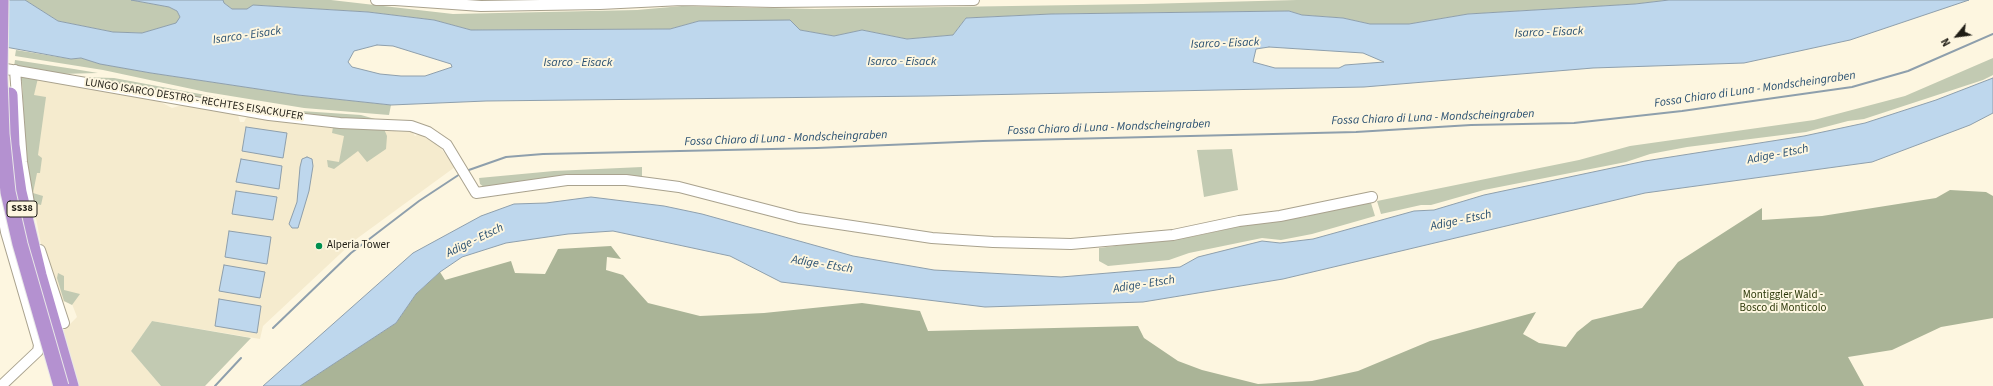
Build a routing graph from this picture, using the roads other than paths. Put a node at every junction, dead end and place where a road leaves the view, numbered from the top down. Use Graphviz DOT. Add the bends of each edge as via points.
graph roads {
  1 [pos="1,0"];
  2 [pos="10,0"];
  3 [pos="376,0"];
  4 [pos="394,0"];
  5 [pos="974,0"];
  6 [pos="0,68"];
  7 [pos="15,70"];
  8 [pos="1372,198"];
  9 [pos="0,199"];
  10 [pos="64,323"];
  11 [pos="1,386"];
  12 [pos="60,386"];
  13 [pos="71,386"];
  1 -- 12 [label="highway, SS38, bridge" via="0,77 4,161 20,244"];
  2 -- 13 [label="highway, SS38" via="10,120 16,176 28,234"];
  3 -- 4 [label="street"];
  4 -- 5 [label="street" via="481,6 682,0"];
  6 -- 7 [label="street, LUNGO ISARCO DESTRO - RECHTES EISACKUFER"];
  7 -- 8 [label="street, LUNGO ISARCO DESTRO - RECHTES EISACKUFER" via="269,115 412,126 428,132 447,145 476,193 567,180 626,180 679,187 799,218 932,238 1072,244 1173,235"];
  7 -- 10 [label="street" via="22,162 31,213 42,259"];
  9 -- 11 [label="street" via="6,232 39,345 38,351"];
}
